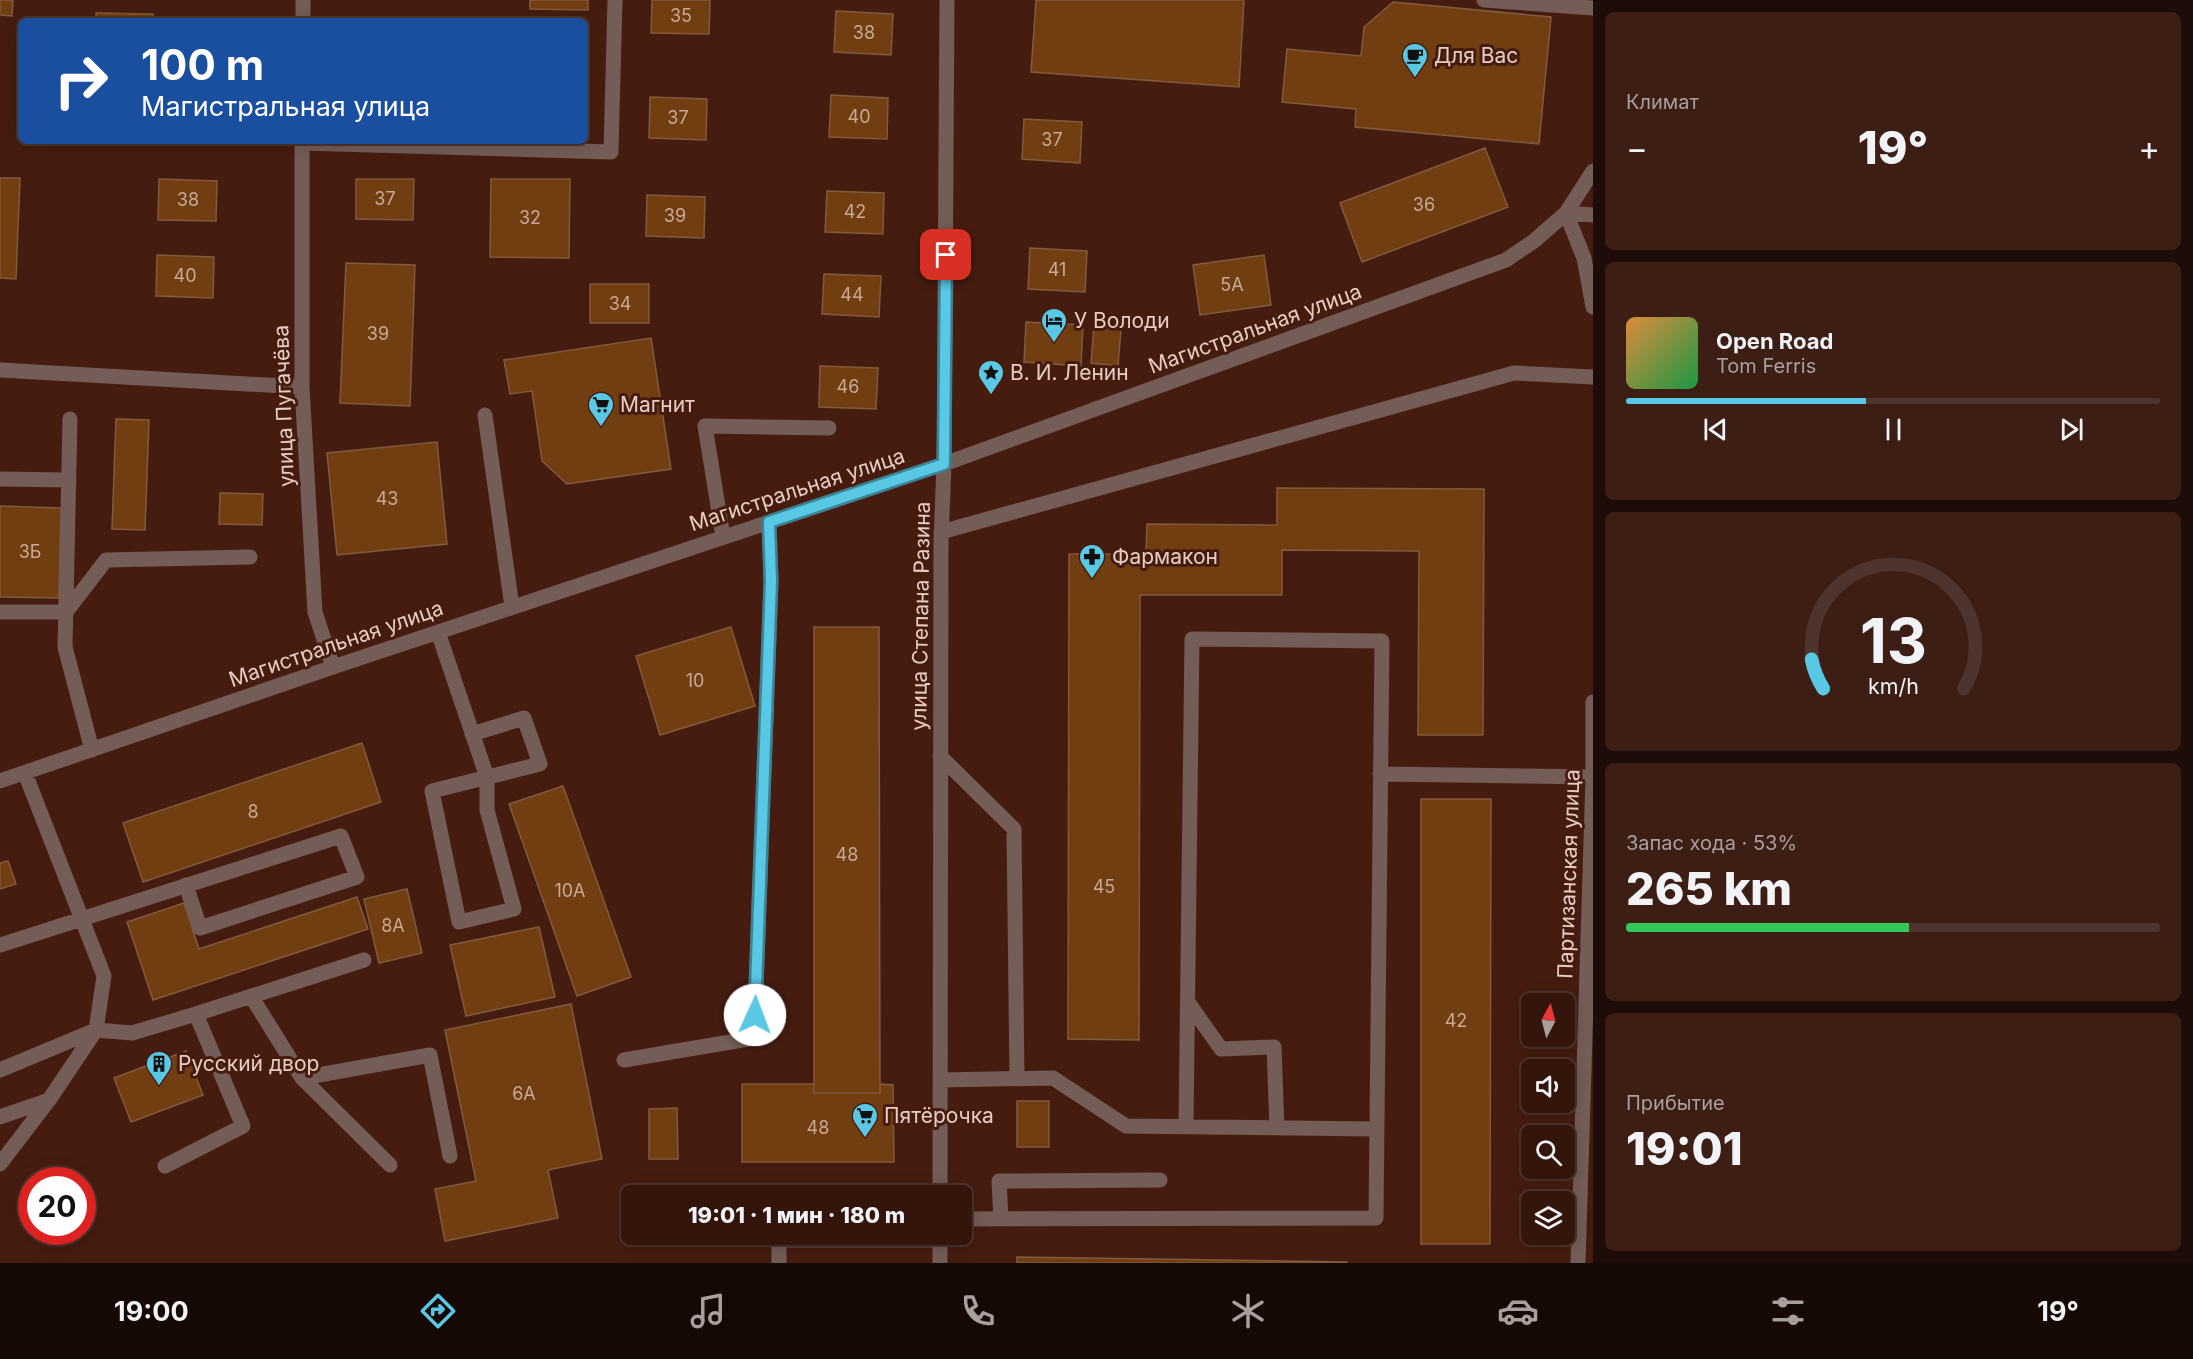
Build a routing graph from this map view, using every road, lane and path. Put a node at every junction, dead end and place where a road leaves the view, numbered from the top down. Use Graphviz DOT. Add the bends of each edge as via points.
graph roads {
  1 [pos="303,0"];
  2 [pos="615,0"];
  3 [pos="947,0"];
  4 [pos="1484,0"];
  5 [pos="1593,8"];
  6 [pos="303,18"];
  7 [pos="302,144"];
  8 [pos="364,144"];
  9 [pos="1593,171"];
  10 [pos="1566,213"];
  11 [pos="1593,215"];
  12 [pos="1593,307"];
  13 [pos="0,370"];
  14 [pos="1593,377"];
  15 [pos="302,387"];
  16 [pos="485,415"];
  17 [pos="70,418"];
  18 [pos="829,428"];
  19 [pos="944,464"];
  20 [pos="0,479"];
  21 [pos="69,480"];
  22 [pos="769,522"];
  23 [pos="941,532"];
  24 [pos="723,537"];
  25 [pos="250,557"];
  26 [pos="512,607"];
  27 [pos="0,612"];
  28 [pos="66,612"];
  29 [pos="438,632"];
  30 [pos="333,667"];
  31 [pos="1593,702"];
  32 [pos="472,734"];
  33 [pos="92,750"];
  34 [pos="940,756"];
  35 [pos="25,773"];
  36 [pos="1380,774"];
  37 [pos="487,777"];
  38 [pos="1593,777"];
  39 [pos="0,781"];
  40 [pos="186,885"];
  41 [pos="81,918"];
  42 [pos="0,945"];
  43 [pos="364,960"];
  44 [pos="251,996"];
  45 [pos="1589,997"];
  46 [pos="1188,1002"];
  47 [pos="196,1014"];
  48 [pos="96,1030"];
  49 [pos="624,1060"];
  50 [pos="0,1070"];
  51 [pos="302,1078"];
  52 [pos="1017,1079"];
  53 [pos="940,1080"];
  54 [pos="1588,1092"];
  55 [pos="49,1100"];
  56 [pos="0,1117"];
  57 [pos="1186,1126"];
  58 [pos="1277,1128"];
  59 [pos="1376,1129"];
  60 [pos="450,1156"];
  61 [pos="0,1164"];
  62 [pos="390,1165"];
  63 [pos="165,1167"];
  64 [pos="1160,1180"];
  65 [pos="940,1185"];
  66 [pos="972,1219"];
  67 [pos="1000,1219"];
  68 [pos="779,1245"];
  69 [pos="940,1245"];
  70 [pos="779,1263"];
  71 [pos="940,1263"];
  72 [pos="1578,1263"];
  1 -- 6 [label="street"];
  2 -- 8 [label="street" via="611,152"];
  3 -- 19 [label="street, улица Степана Разина"];
  4 -- 5 [label="street"];
  7 -- 15 [label="street, улица Пугачёва"];
  9 -- 10 [label="street"];
  10 -- 11 [label="street"];
  10 -- 12 [label="street" via="1584,258"];
  10 -- 19 [label="street, Магистральная улица" via="1506,260"];
  13 -- 15 [label="street"];
  14 -- 23 [label="street" via="1514,373"];
  15 -- 30 [label="street, улица Пугачёва" via="315,612"];
  16 -- 26 [label="street"];
  17 -- 21 [label="street"];
  18 -- 24 [label="street" via="705,426"];
  19 -- 22 [label="street, Магистральная улица"];
  19 -- 23 [label="street, улица Степана Разина"];
  20 -- 21 [label="street"];
  21 -- 28 [label="street"];
  22 -- 24 [label="street, Магистральная улица"];
  22 -- 49 [label="street" via="771,581 754,1038"];
  23 -- 34 [label="street, улица Степана Разина"];
  24 -- 26 [label="street, Магистральная улица"];
  25 -- 28 [label="street" via="106,560"];
  26 -- 29 [label="street, Магистральная улица"];
  27 -- 28 [label="street"];
  28 -- 33 [label="street" via="65,647"];
  29 -- 30 [label="street, Магистральная улица"];
  29 -- 32 [label="street"];
  30 -- 33 [label="street, Магистральная улица"];
  31 -- 38 [label="street, Партизанская улица"];
  32 -- 37 [label="street"];
  32 -- 37 [label="street" via="524,718 540,764"];
  33 -- 35 [label="street, Магистральная улица"];
  34 -- 52 [label="street" via="1014,829"];
  34 -- 53 [label="street, улица Степана Разина"];
  35 -- 39 [label="street, Магистральная улица"];
  35 -- 41 [label="street"];
  36 -- 38 [label="street"];
  36 -- 46 [label="street" via="1382,641 1192,639"];
  36 -- 59 [label="street"];
  37 -- 37 [label="street" via="487,810 514,909 459,922 432,791"];
  38 -- 45 [label="street, Партизанская улица"];
  40 -- 40 [label="street" via="341,836 357,877 200,928"];
  40 -- 41 [label="street"];
  41 -- 42 [label="street"];
  41 -- 48 [label="street" via="104,976"];
  43 -- 44 [label="street"];
  44 -- 47 [label="street"];
  44 -- 51 [label="street"];
  45 -- 54 [label="street, Партизанская улица"];
  46 -- 57 [label="street"];
  46 -- 58 [label="street" via="1221,1048 1274,1047"];
  47 -- 48 [label="street" via="132,1033"];
  47 -- 63 [label="street" via="243,1126"];
  48 -- 50 [label="street"];
  48 -- 55 [label="street"];
  51 -- 60 [label="street" via="430,1055"];
  51 -- 62 [label="street"];
  52 -- 53 [label="street"];
  52 -- 57 [label="street" via="1053,1078 1126,1126"];
  53 -- 65 [label="street, улица Степана Разина"];
  54 -- 72 [label="street, Партизанская улица"];
  55 -- 56 [label="street"];
  55 -- 61 [label="street"];
  57 -- 58 [label="street"];
  58 -- 59 [label="street"];
  59 -- 67 [label="street" via="1376,1218"];
  64 -- 67 [label="street" via="999,1181"];
  66 -- 67 [label="street"];
  68 -- 70 [label="street"];
  69 -- 71 [label="street"];
}
